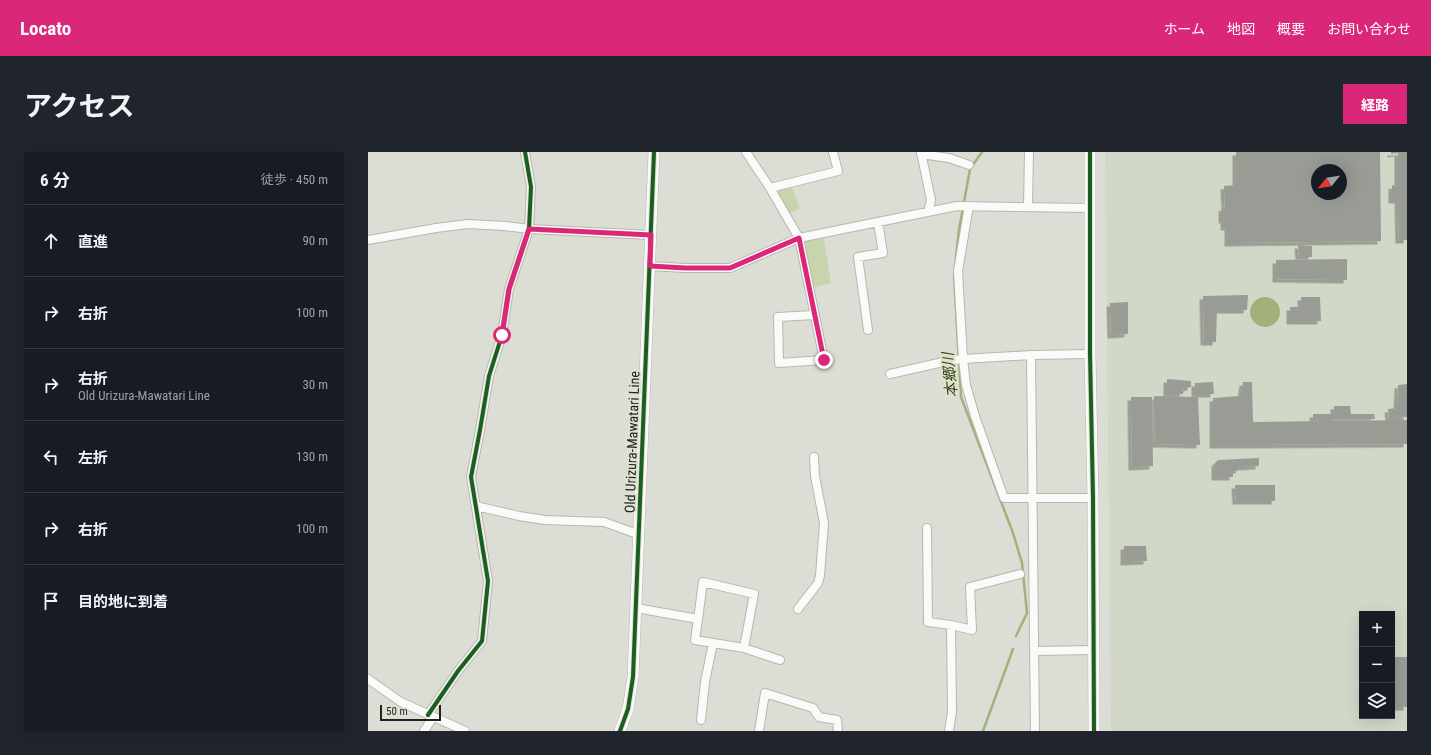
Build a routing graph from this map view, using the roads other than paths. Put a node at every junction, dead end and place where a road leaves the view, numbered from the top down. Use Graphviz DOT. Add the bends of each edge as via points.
graph roads {
  1 [pos="525,152"];
  2 [pos="654,152"];
  3 [pos="746,152"];
  4 [pos="833,152"];
  5 [pos="1029,152"];
  6 [pos="1090,152"];
  7 [pos="921,153"];
  8 [pos="951,155"];
  9 [pos="969,164"];
  10 [pos="770,188"];
  11 [pos="969,206"];
  12 [pos="1028,207"];
  13 [pos="1090,208"];
  14 [pos="928,212"];
  15 [pos="878,222"];
  16 [pos="529,229"];
  17 [pos="651,235"];
  18 [pos="799,238"];
  19 [pos="368,240"];
  20 [pos="650,266"];
  21 [pos="814,315"];
  22 [pos="868,330"];
  23 [pos="1090,354"];
  24 [pos="1032,355"];
  25 [pos="963,359"];
  26 [pos="890,374"];
  27 [pos="814,457"];
  28 [pos="1033,498"];
  29 [pos="1093,498"];
  30 [pos="476,506"];
  31 [pos="927,528"];
  32 [pos="640,535"];
  33 [pos="1020,574"];
  34 [pos="636,608"];
  35 [pos="798,608"];
  36 [pos="698,619"];
  37 [pos="951,625"];
  38 [pos="713,643"];
  39 [pos="744,648"];
  40 [pos="1093,650"];
  41 [pos="1035,651"];
  42 [pos="780,660"];
  43 [pos="368,679"];
  44 [pos="431,716"];
  45 [pos="701,720"];
  46 [pos="424,731"];
  47 [pos="465,731"];
  48 [pos="620,731"];
  49 [pos="759,731"];
  50 [pos="838,731"];
  51 [pos="949,731"];
  52 [pos="1035,731"];
  53 [pos="1094,731"];
  1 -- 16 [label="street" via="531,187"];
  2 -- 17 [label="street, Old Urizura-Mawatari Line"];
  3 -- 10 [label="street"];
  4 -- 10 [label="street" via="838,171"];
  5 -- 12 [label="street"];
  6 -- 13 [label="street"];
  7 -- 8 [label="street"];
  7 -- 14 [label="street" via="931,200"];
  8 -- 9 [label="street"];
  10 -- 18 [label="street"];
  11 -- 12 [label="street"];
  11 -- 14 [label="street"];
  11 -- 25 [label="street" via="958,271"];
  12 -- 13 [label="street"];
  13 -- 23 [label="street"];
  14 -- 15 [label="street"];
  15 -- 18 [label="street"];
  15 -- 22 [label="street" via="883,253 858,258"];
  16 -- 17 [label="street"];
  16 -- 19 [label="street" via="468,224"];
  16 -- 30 [label="street" via="509,289 502,335 488,376 471,477"];
  17 -- 20 [label="street, Old Urizura-Mawatari Line"];
  18 -- 20 [label="street" via="730,268"];
  18 -- 21 [label="street"];
  20 -- 32 [label="street, Old Urizura-Mawatari Line"];
  21 -- 21 [label="street" via="824,360 779,363 778,317"];
  23 -- 24 [label="street"];
  23 -- 29 [label="street"];
  24 -- 25 [label="street"];
  24 -- 28 [label="street"];
  25 -- 26 [label="street"];
  25 -- 28 [label="street" via="966,385 975,416 1004,498"];
  27 -- 35 [label="street" via="824,523 820,576 818,583"];
  28 -- 29 [label="street"];
  28 -- 41 [label="street"];
  29 -- 40 [label="street"];
  30 -- 32 [label="street" via="545,520 604,522"];
  30 -- 44 [label="street" via="488,581 482,641 458,671"];
  31 -- 37 [label="street" via="928,622"];
  32 -- 34 [label="street, Old Urizura-Mawatari Line"];
  33 -- 37 [label="street" via="970,587 972,630"];
  34 -- 36 [label="street"];
  34 -- 48 [label="street, Old Urizura-Mawatari Line" via="634,677 628,709"];
  36 -- 38 [label="street" via="695,640"];
  36 -- 39 [label="street" via="703,582 754,594"];
  37 -- 51 [label="street" via="952,712"];
  38 -- 39 [label="street"];
  38 -- 45 [label="street"];
  39 -- 42 [label="street"];
  40 -- 41 [label="street"];
  40 -- 53 [label="street"];
  41 -- 52 [label="street"];
  43 -- 44 [label="street" via="401,702"];
  44 -- 46 [label="street"];
  44 -- 47 [label="street"];
  49 -- 50 [label="street" via="766,693 813,708 819,717 837,720"];
}
